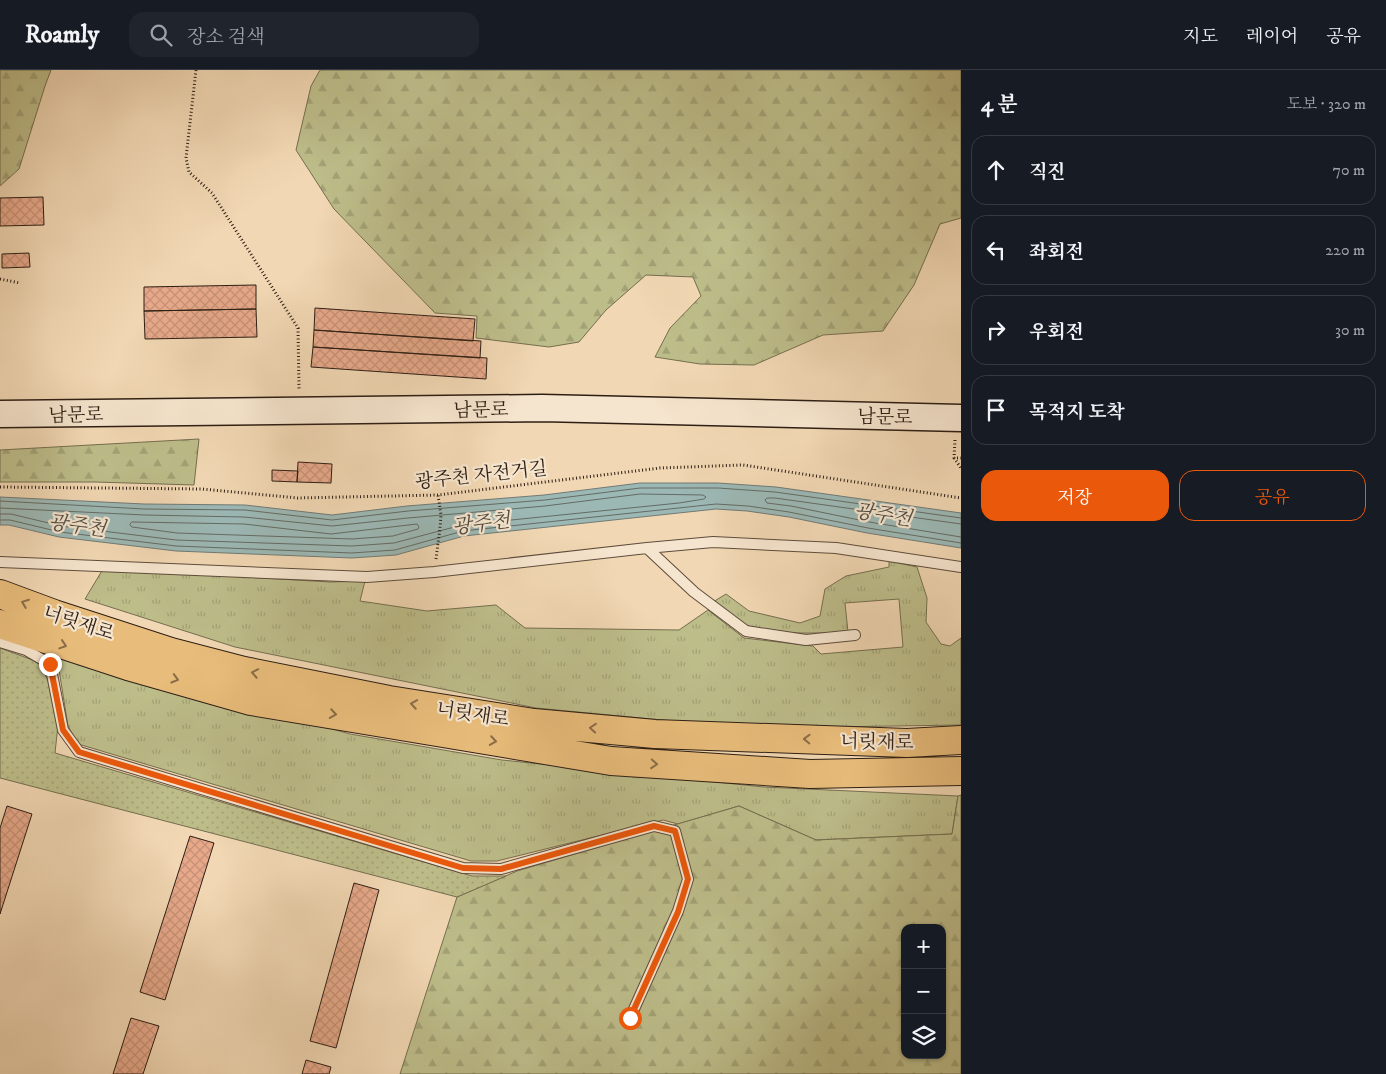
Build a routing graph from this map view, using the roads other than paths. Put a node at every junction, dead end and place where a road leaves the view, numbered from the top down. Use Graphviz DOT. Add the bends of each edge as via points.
graph roads {
  1 [pos="0,414"];
  2 [pos="961,418"];
  3 [pos="647,548"];
  4 [pos="0,562"];
  5 [pos="961,567"];
  6 [pos="0,594"];
  7 [pos="0,624"];
  8 [pos="855,635"];
  9 [pos="0,642"];
  10 [pos="961,740"];
  11 [pos="961,771"];
  12 [pos="630,1018"];
  1 -- 2 [label="street, 남문로" via="542,408"];
  3 -- 4 [label="lane" via="367,577"];
  3 -- 5 [label="lane" via="713,542 836,548"];
  3 -- 8 [label="lane" via="694,592 746,631 806,640"];
  10 -- 6 [label="highway, 너릿재로, one-way" via="907,743 656,734 534,723 380,698 244,671 171,652"];
  7 -- 11 [label="highway, 너릿재로, one-way" via="128,666 251,701 611,761 810,774"];
  9 -- 12 [label="lane" via="26,650 50,664 63,730 79,752 463,868 501,869 654,826 675,831 688,879 678,912"];
}
